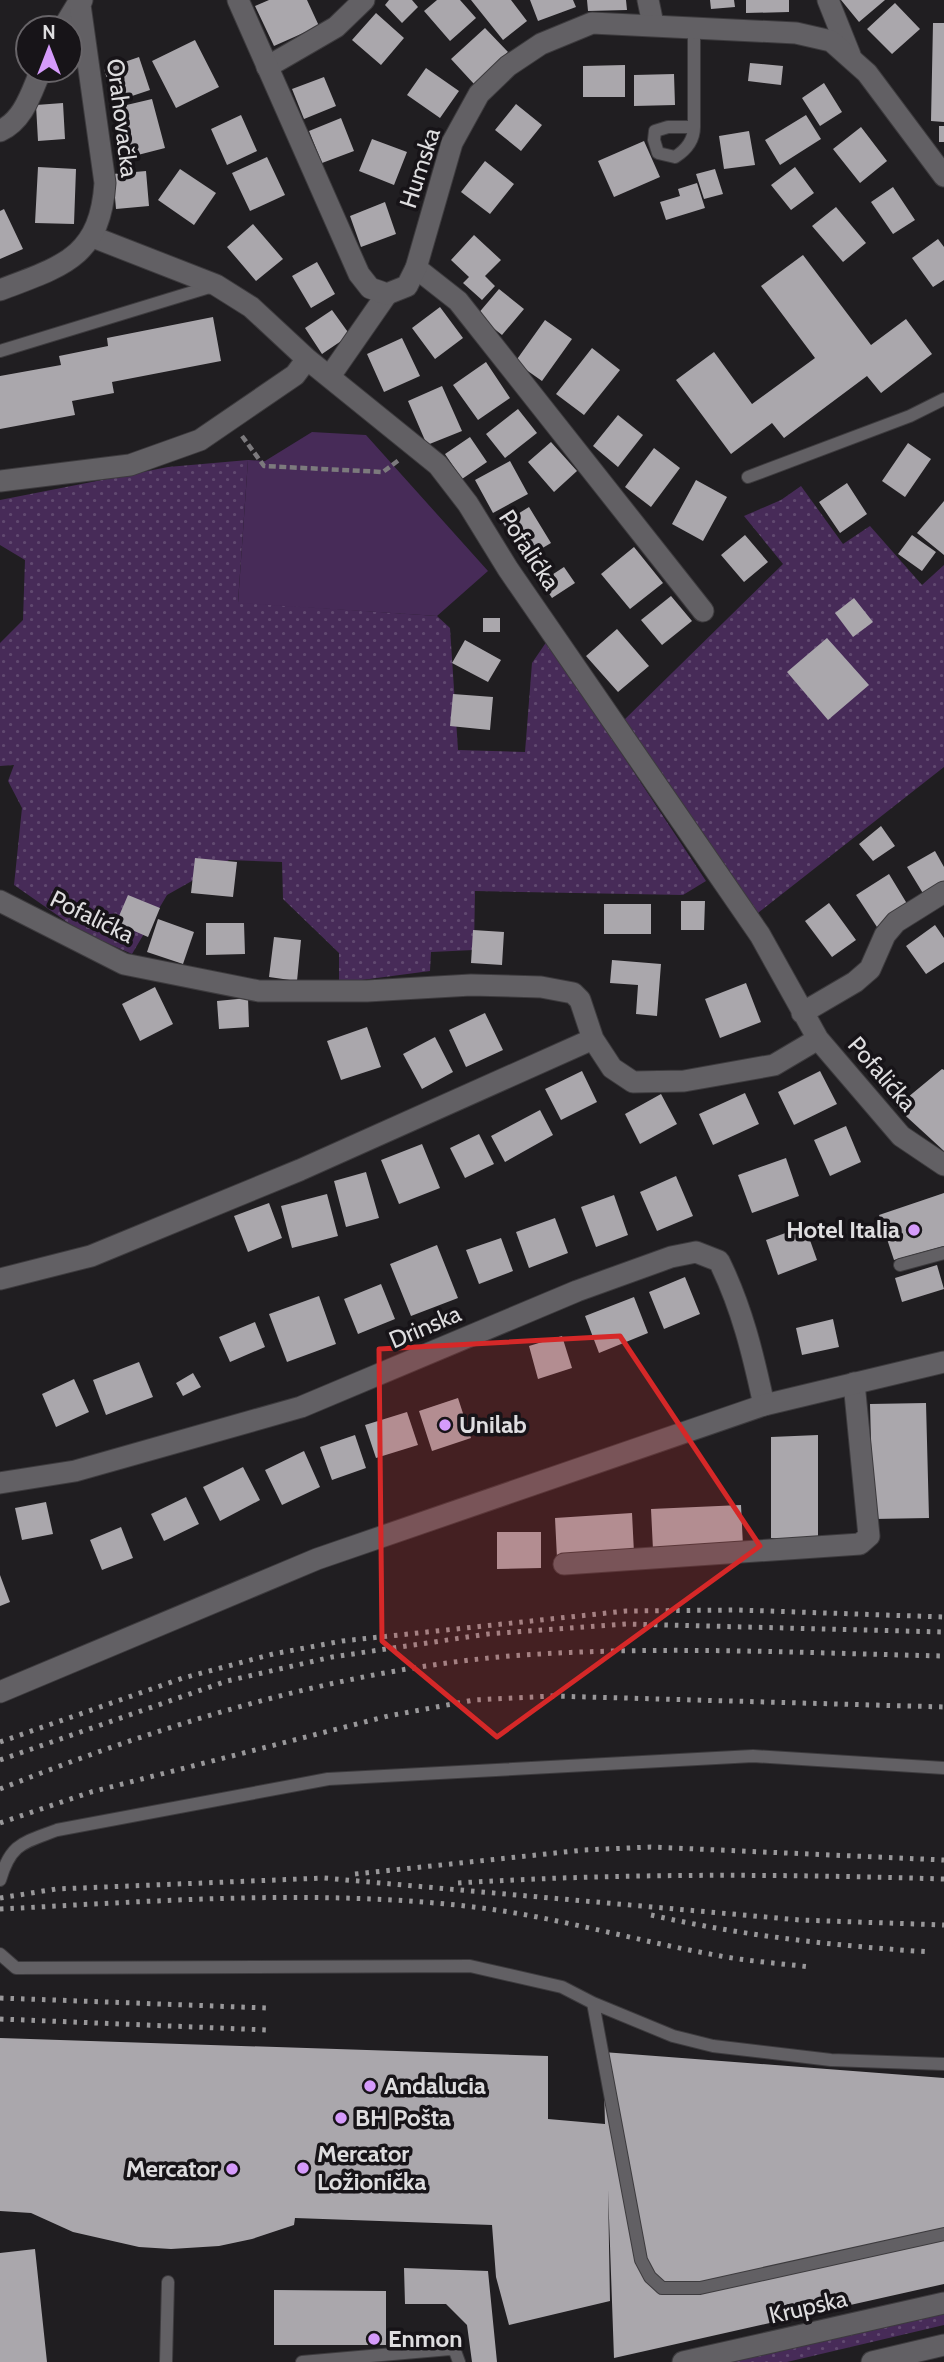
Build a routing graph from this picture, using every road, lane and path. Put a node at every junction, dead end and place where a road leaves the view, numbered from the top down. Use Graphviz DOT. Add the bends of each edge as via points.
graph roads {
  1 [pos="238,0"];
  2 [pos="364,0"];
  3 [pos="648,0"];
  4 [pos="828,0"];
  5 [pos="80,2"];
  6 [pos="653,24"];
  7 [pos="694,26"];
  8 [pos="850,55"];
  9 [pos="267,67"];
  10 [pos="35,84"];
  11 [pos="694,127"];
  12 [pos="0,131"];
  13 [pos="944,176"];
  14 [pos="93,237"];
  15 [pos="416,268"];
  16 [pos="216,285"];
  17 [pos="0,290"];
  18 [pos="387,294"];
  19 [pos="0,351"];
  20 [pos="307,359"];
  21 [pos="330,376"];
  22 [pos="944,399"];
  23 [pos="231,421"];
  24 [pos="416,447"];
  25 [pos="748,477"];
  26 [pos="0,481"];
  27 [pos="703,611"];
  28 [pos="944,892"];
  29 [pos="0,901"];
  30 [pos="802,1013"];
  31 [pos="593,1039"];
  32 [pos="818,1039"];
  33 [pos="944,1165"];
  34 [pos="944,1253"];
  35 [pos="900,1265"];
  36 [pos="0,1279"];
  37 [pos="944,1362"];
  38 [pos="855,1383"];
  39 [pos="764,1405"];
  40 [pos="0,1483"];
  41 [pos="564,1564"];
  42 [pos="0,1692"];
  43 [pos="944,1768"];
  44 [pos="0,1880"];
  45 [pos="0,1954"];
  46 [pos="593,2003"];
  47 [pos="944,2064"];
  48 [pos="944,2234"];
  49 [pos="168,2282"];
  50 [pos="944,2302"];
  51 [pos="944,2345"];
  52 [pos="166,2362"];
  53 [pos="302,2362"];
  54 [pos="459,2362"];
  55 [pos="683,2362"];
  56 [pos="872,2362"];
  1 -- 9 [label="street"];
  2 -- 9 [label="street" via="336,27"];
  3 -- 6 [label="street"];
  4 -- 8 [label="street"];
  5 -- 14 [label="street, Orahovačka" via="105,183 103,210"];
  6 -- 7 [label="street, Humska"];
  6 -- 15 [label="street, Humska" via="592,23 541,44 508,66 479,94 452,143"];
  7 -- 8 [label="street, Humska" via="817,36"];
  7 -- 11 [label="lane"];
  8 -- 13 [label="street, Humska"];
  9 -- 18 [label="street" via="359,274 370,288"];
  10 -- 12 [label="street" via="26,107 11,126"];
  14 -- 16 [label="street, Pofalićka"];
  14 -- 17 [label="street" via="58,264"];
  15 -- 18 [label="street, Humska" via="407,286"];
  15 -- 27 [label="street" via="458,301"];
  16 -- 19 [label="lane"];
  16 -- 20 [label="street, Pofalićka" via="251,307"];
  18 -- 21 [label="street, Humska"];
  20 -- 21 [label="street, Pofalićka"];
  20 -- 23 [label="street" via="295,375"];
  21 -- 24 [label="street, Pofalićka"];
  22 -- 25 [label="lane"];
  23 -- 24 [label="path" via="264,466 383,472"];
  23 -- 26 [label="street" via="200,440 130,466"];
  24 -- 30 [label="street, Pofalićka" via="438,465 468,504 761,935"];
  28 -- 30 [label="street" via="896,922 870,969 855,982"];
  29 -- 31 [label="street, Pofalićka" via="124,964 259,990 367,991 471,985 573,993 580,1000"];
  30 -- 32 [label="street, Pofalićka"];
  31 -- 32 [label="street, Pofalićka" via="612,1068 633,1082 684,1081 774,1065"];
  31 -- 36 [label="street" via="324,1160 91,1256"];
  32 -- 33 [label="street, Pofalićka" via="901,1136"];
  34 -- 35 [label="lane"];
  37 -- 38 [label="street"];
  38 -- 39 [label="street"];
  38 -- 41 [label="street" via="869,1536 860,1545"];
  39 -- 40 [label="street, Drinska" via="748,1331 734,1292 719,1261 696,1252 577,1291 301,1407 75,1471"];
  39 -- 42 [label="street" via="317,1559"];
  43 -- 44 [label="lane" via="753,1756 328,1779 57,1830 18,1845 6,1858"];
  45 -- 46 [label="lane" via="16,1969 470,1966 562,1987"];
  46 -- 47 [label="lane" via="673,2036 713,2046 831,2060"];
  46 -- 48 [label="lane" via="641,2260 662,2288 700,2288"];
  49 -- 52 [label="lane"];
  50 -- 55 [label="street, Krupska"];
  51 -- 56 [label="street"];
  53 -- 54 [label="lane" via="450,2349"];
}
